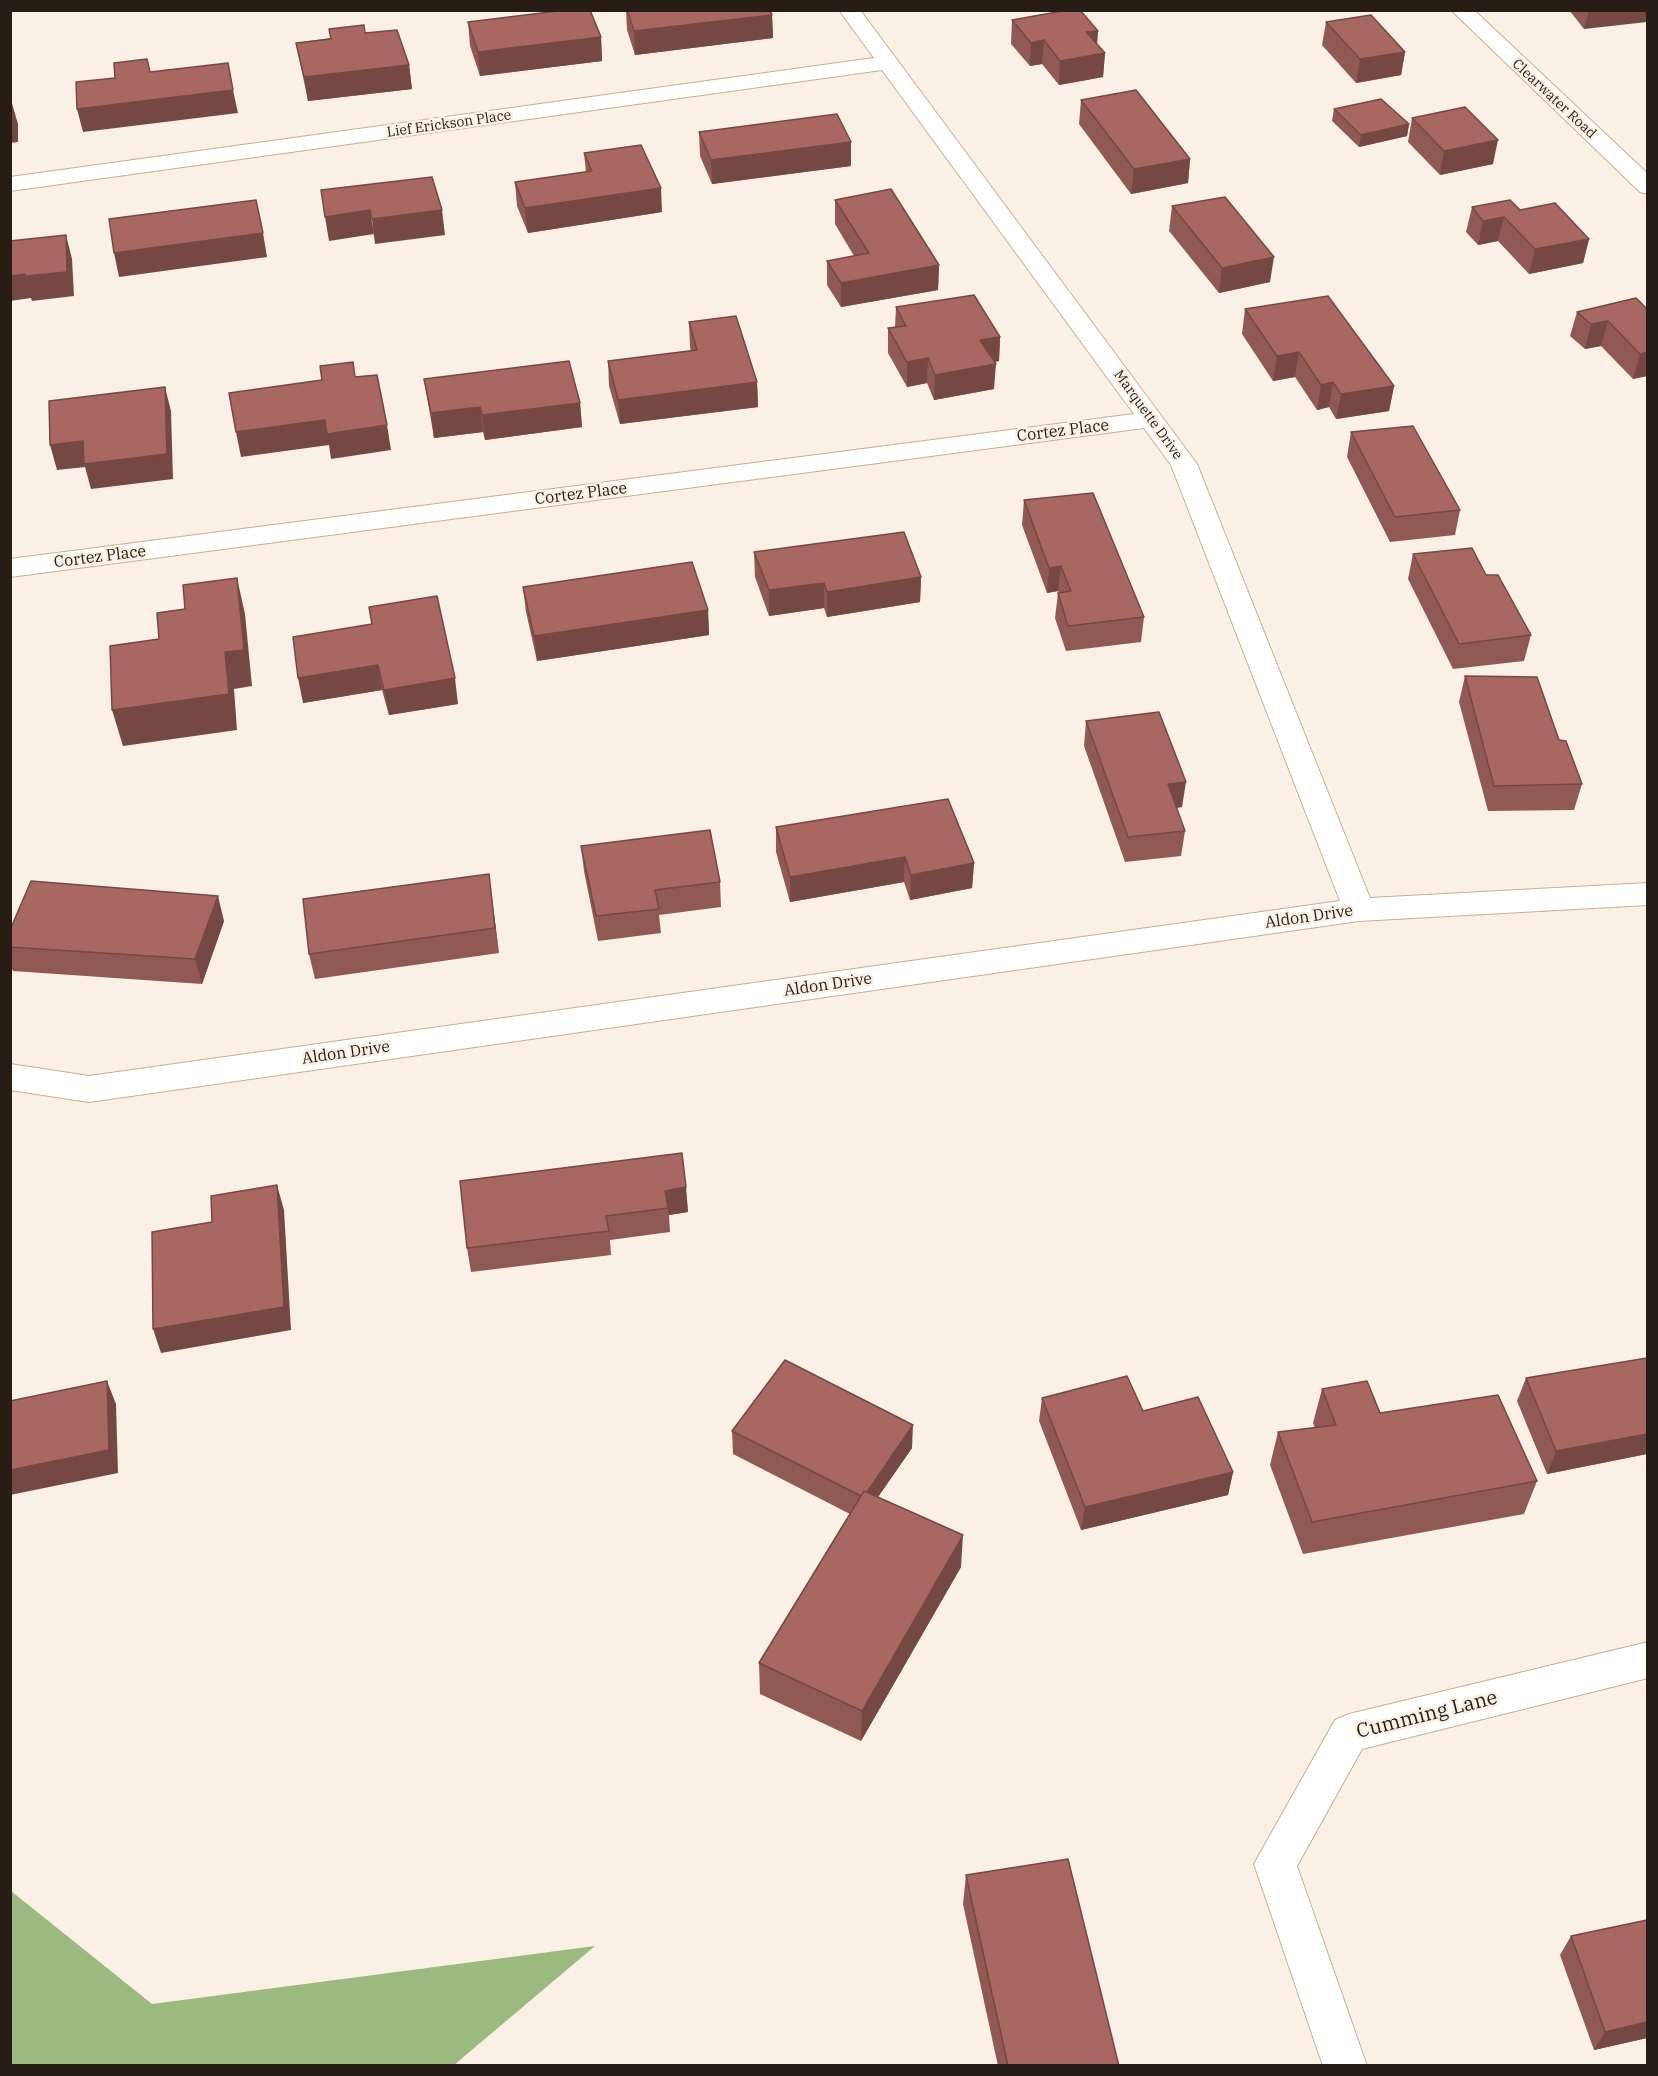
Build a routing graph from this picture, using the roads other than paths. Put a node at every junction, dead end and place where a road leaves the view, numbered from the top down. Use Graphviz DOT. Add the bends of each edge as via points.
graph roads {
  1 [pos="849,10"];
  2 [pos="1461,10"];
  3 [pos="888,63"];
  4 [pos="10,184"];
  5 [pos="1647,187"];
  6 [pos="1152,419"];
  7 [pos="10,568"];
  8 [pos="1647,894"];
  9 [pos="1359,910"];
  10 [pos="10,1077"];
  11 [pos="1647,1660"];
  12 [pos="1346,2066"];
  1 -- 3 [label="street, Marquette Drive"];
  2 -- 5 [label="street, Clearwater Road"];
  3 -- 4 [label="street, Lief Erickson Place"];
  3 -- 6 [label="street, Marquette Drive"];
  6 -- 7 [label="street, Cortez Place"];
  6 -- 9 [label="street, Marquette Drive" via="1184,464"];
  8 -- 9 [label="street, Aldon Drive"];
  9 -- 10 [label="street, Aldon Drive" via="89,1089"];
  11 -- 12 [label="street, Cumming Lane" via="1349,1733 1275,1864"];
}
